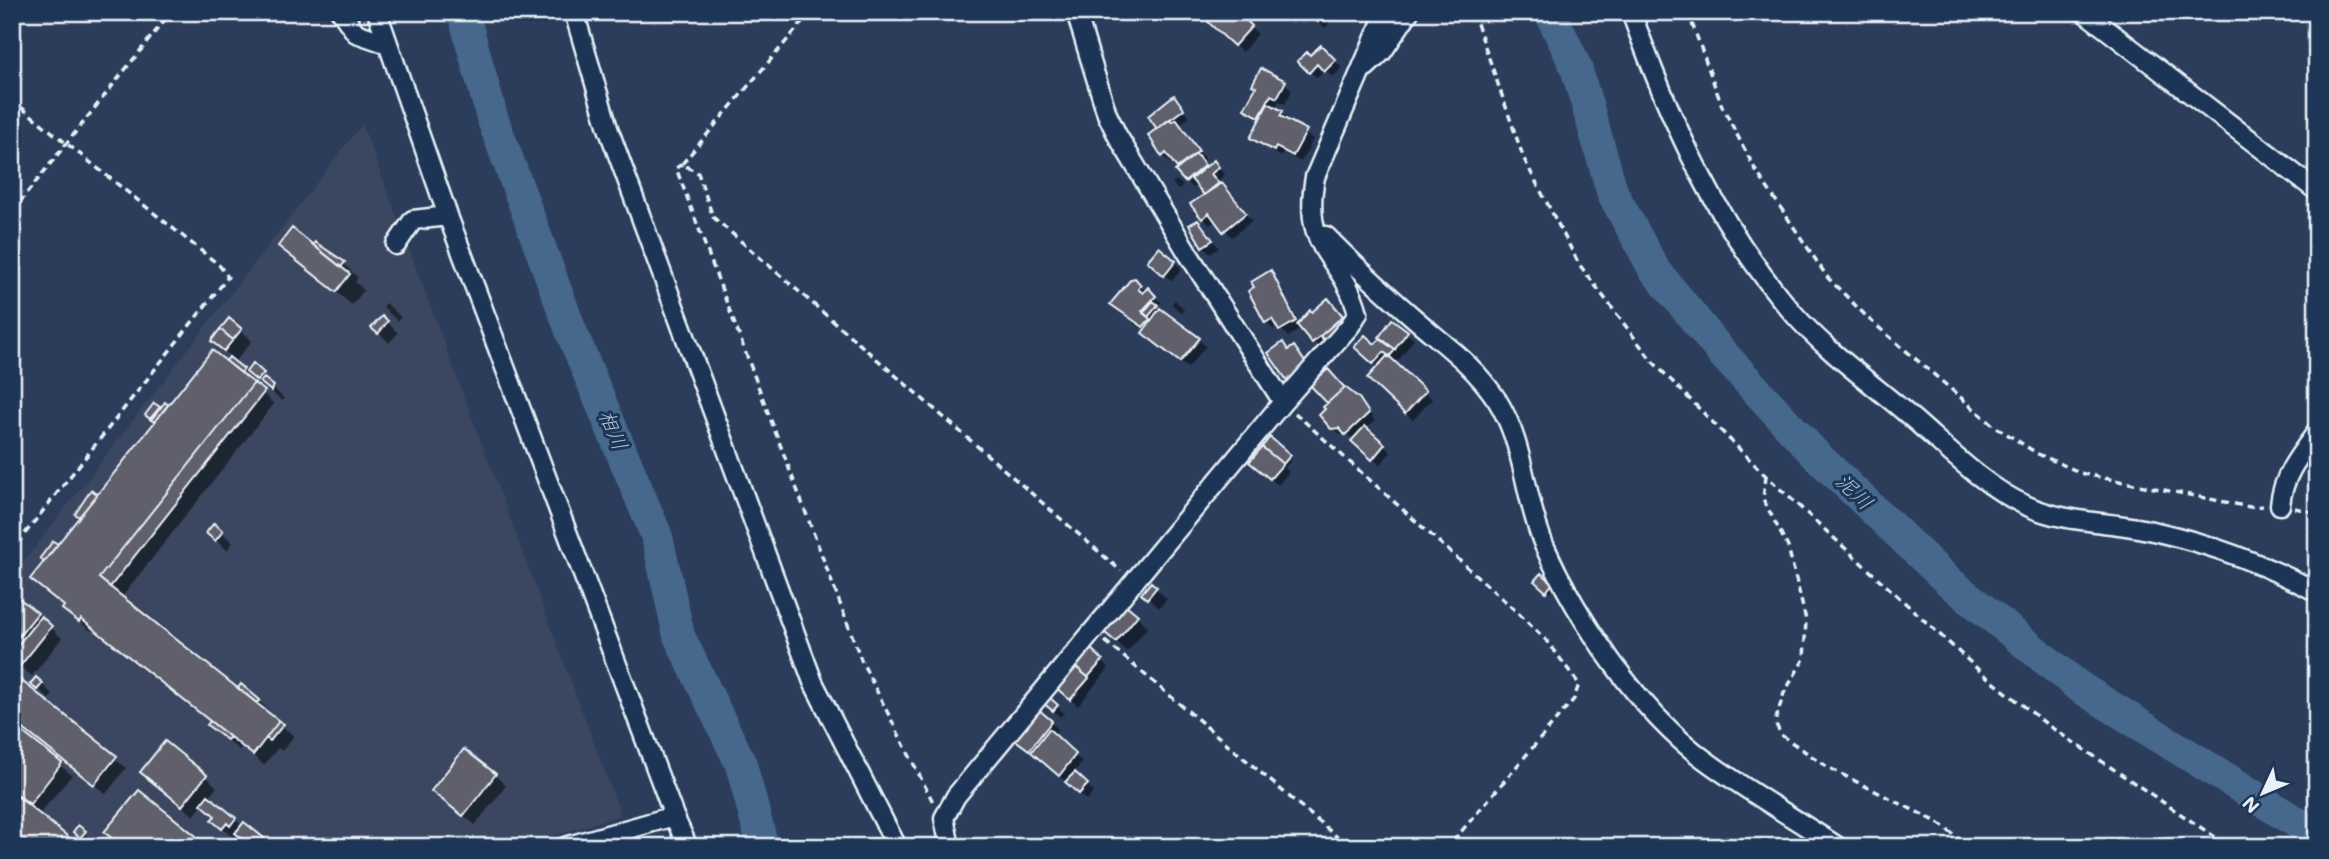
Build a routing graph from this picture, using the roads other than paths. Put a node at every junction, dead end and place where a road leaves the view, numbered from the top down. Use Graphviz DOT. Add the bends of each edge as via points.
graph roads {
  1 [pos="341,12"];
  2 [pos="377,12"];
  3 [pos="574,12"];
  4 [pos="1076,12"];
  5 [pos="1387,12"];
  6 [pos="1409,12"];
  7 [pos="1631,12"];
  8 [pos="2084,12"];
  9 [pos="385,43"];
  10 [pos="1359,74"];
  11 [pos="2317,191"];
  12 [pos="448,216"];
  13 [pos="1315,235"];
  14 [pos="396,245"];
  15 [pos="1283,402"];
  16 [pos="2317,432"];
  17 [pos="2280,505"];
  18 [pos="2317,592"];
  19 [pos="674,816"];
  20 [pos="565,847"];
  21 [pos="688,847"];
  22 [pos="897,847"];
  23 [pos="950,847"];
  24 [pos="1838,847"];
  1 -- 9 [label="street" via="356,33"];
  2 -- 9 [label="street"];
  3 -- 22 [label="street" via="608,128 804,657 839,738"];
  4 -- 15 [label="street" via="1117,135"];
  5 -- 10 [label="street"];
  6 -- 10 [label="street"];
  7 -- 18 [label="street" via="1685,150 1743,247 1794,314 1972,470 2025,505 2068,519 2181,538 2264,565"];
  8 -- 11 [label="street"];
  9 -- 12 [label="street"];
  10 -- 13 [label="street" via="1315,177 1310,206"];
  12 -- 14 [label="street" via="413,220"];
  12 -- 19 [label="street"];
  13 -- 15 [label="street" via="1354,298 1358,313"];
  13 -- 24 [label="street" via="1326,236 1366,277 1471,363 1516,438 1543,543 1564,586 1653,713 1703,759"];
  15 -- 23 [label="street" via="956,796 944,818"];
  16 -- 17 [label="street" via="2290,467"];
  19 -- 20 [label="street"];
  19 -- 21 [label="street"];
}
